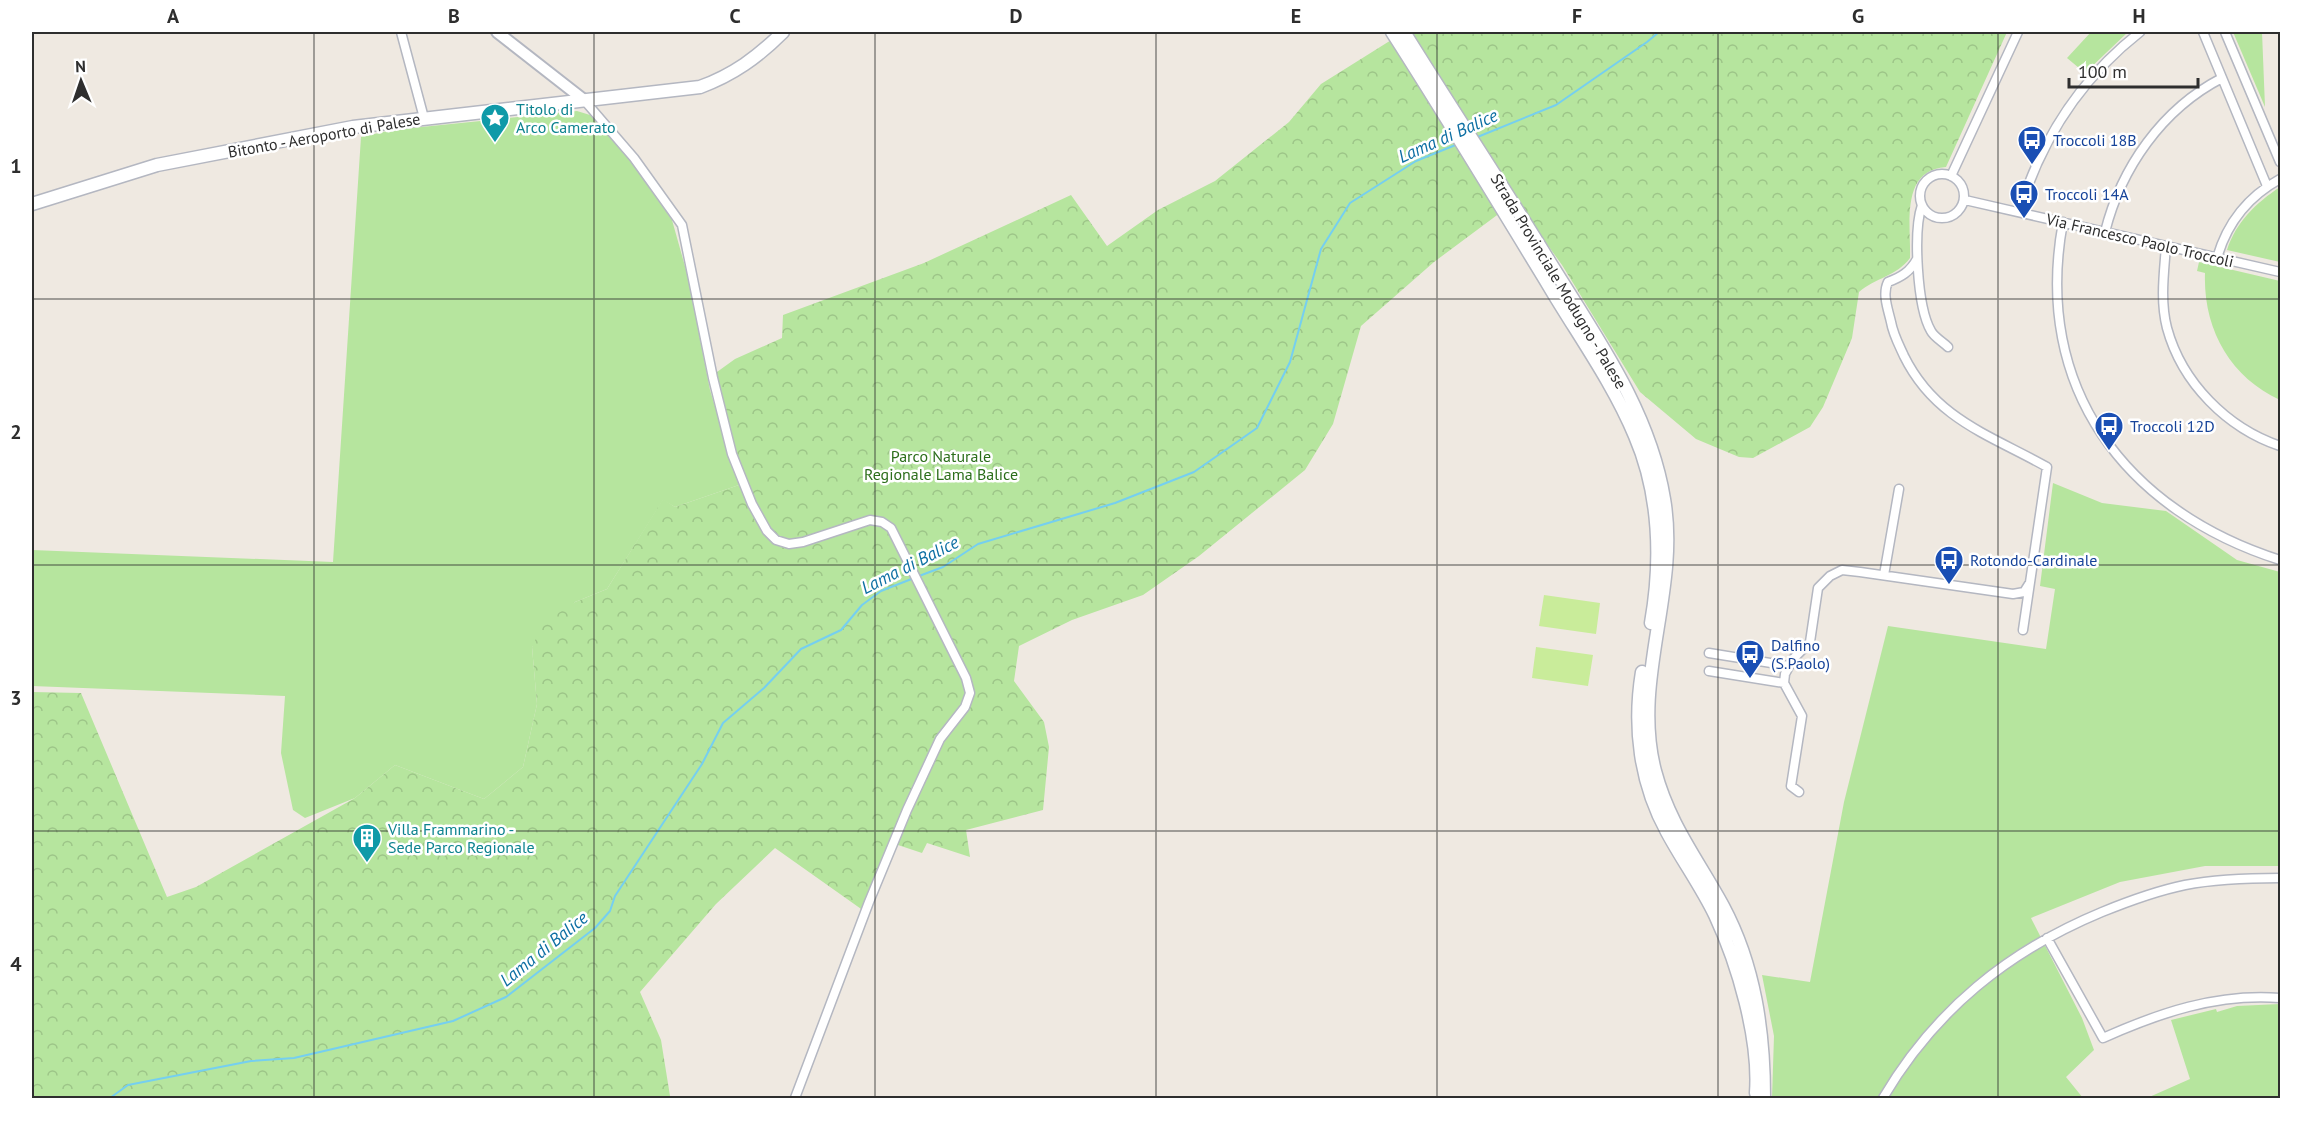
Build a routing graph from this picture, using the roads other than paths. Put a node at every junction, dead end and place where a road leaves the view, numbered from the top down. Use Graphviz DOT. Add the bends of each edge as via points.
graph roads {
  1 [pos="401,32"];
  2 [pos="497,32"];
  3 [pos="783,32"];
  4 [pos="1392,32"];
  5 [pos="1404,32"];
  6 [pos="2018,32"];
  7 [pos="2140,32"];
  8 [pos="2203,32"];
  9 [pos="2225,32"];
  10 [pos="1411,52"];
  11 [pos="2222,78"];
  12 [pos="584,100"];
  13 [pos="424,118"];
  14 [pos="2280,162"];
  15 [pos="1952,176"];
  16 [pos="2280,179"];
  17 [pos="2267,186"];
  18 [pos="1965,200"];
  19 [pos="32,204"];
  20 [pos="1922,205"];
  21 [pos="2019,212"];
  22 [pos="1516,219"];
  23 [pos="2063,222"];
  24 [pos="2105,232"];
  25 [pos="2166,246"];
  26 [pos="2217,258"];
  27 [pos="1917,259"];
  28 [pos="2280,272"];
  29 [pos="1948,346"];
  30 [pos="2280,446"];
  31 [pos="1899,489"];
  32 [pos="2280,560"];
  33 [pos="1884,575"];
  34 [pos="2030,582"];
  35 [pos="2023,630"];
  36 [pos="1709,653"];
  37 [pos="1789,666"];
  38 [pos="1709,670"];
  39 [pos="1784,683"];
  40 [pos="1799,792"];
  41 [pos="2280,878"];
  42 [pos="2047,938"];
  43 [pos="2280,998"];
  44 [pos="795,1098"];
  45 [pos="1755,1098"];
  46 [pos="1764,1098"];
  47 [pos="1883,1098"];
  1 -- 13 [label="street"];
  2 -- 12 [label="street"];
  3 -- 12 [label="main road, Bitonto - Aeroporto di Palese" via="746,65 700,87"];
  4 -- 10 [label="main road, Strada Provinciale Modugno - Palese"];
  5 -- 10 [label="main road, Strada Provinciale Modugno - Palese"];
  6 -- 15 [label="street"];
  7 -- 21 [label="street" via="2090,79 2057,122"];
  8 -- 11 [label="street"];
  9 -- 14 [label="street"];
  10 -- 22 [label="main road, Strada Provinciale Modugno - Palese"];
  11 -- 17 [label="street"];
  11 -- 24 [label="street" via="2190,97 2140,151 2117,193"];
  12 -- 13 [label="main road, Bitonto - Aeroporto di Palese"];
  12 -- 44 [label="street" via="634,158 682,225 730,444 766,531 782,543 795,543 870,520 886,524 968,682 968,701 945,731 907,810"];
  13 -- 19 [label="main road, Bitonto - Aeroporto di Palese" via="353,127 157,165"];
  15 -- 18 [label="street" via="1961,184"];
  15 -- 20 [label="street" via="1936,175 1924,183"];
  16 -- 17 [label="street"];
  17 -- 26 [label="street" via="2239,213"];
  18 -- 20 [label="street" via="1956,214 1943,219 1930,215"];
  18 -- 21 [label="street, Via Francesco Paolo Troccoli"];
  20 -- 27 [label="street" via="1917,218"];
  21 -- 23 [label="street, Via Francesco Paolo Troccoli"];
  22 -- 45 [label="main road, Strada Provinciale Modugno - Palese" via="1614,395 1635,436 1646,471 1658,535 1658,567 1640,688 1641,760 1666,831 1715,915 1732,957 1751,1037"];
  22 -- 46 [label="main road, Strada Provinciale Modugno - Palese" via="1610,359 1646,430 1656,463 1668,530 1664,599 1648,685 1651,754 1674,825 1724,908 1743,951 1762,1034"];
  23 -- 24 [label="street, Via Francesco Paolo Troccoli"];
  23 -- 32 [label="street" via="2056,284 2061,328 2071,373 2099,431 2132,473 2170,507 2222,537"];
  24 -- 25 [label="street, Via Francesco Paolo Troccoli"];
  25 -- 26 [label="street, Via Francesco Paolo Troccoli"];
  25 -- 30 [label="street" via="2162,286 2167,327 2181,364 2200,391 2234,424"];
  26 -- 28 [label="street, Via Francesco Paolo Troccoli"];
  27 -- 29 [label="street" via="1925,318 1932,333"];
  27 -- 34 [label="street" via="1913,268 1888,282 1885,289 1893,332 1910,366 1929,395 1956,419 2047,467"];
  31 -- 33 [label="street"];
  33 -- 34 [label="street" via="2013,594 2024,592"];
  33 -- 37 [label="street" via="1842,570 1830,576 1818,588 1810,642"];
  34 -- 35 [label="street"];
  36 -- 37 [label="street"];
  37 -- 39 [label="street"];
  38 -- 39 [label="street"];
  39 -- 40 [label="street" via="1802,716 1791,786"];
  41 -- 42 [label="street" via="2237,878 2184,885 2140,897"];
  42 -- 43 [label="street" via="2103,1038 2174,1010 2211,1001"];
  42 -- 47 [label="street" via="2008,961 1956,1005 1910,1057"];
}
